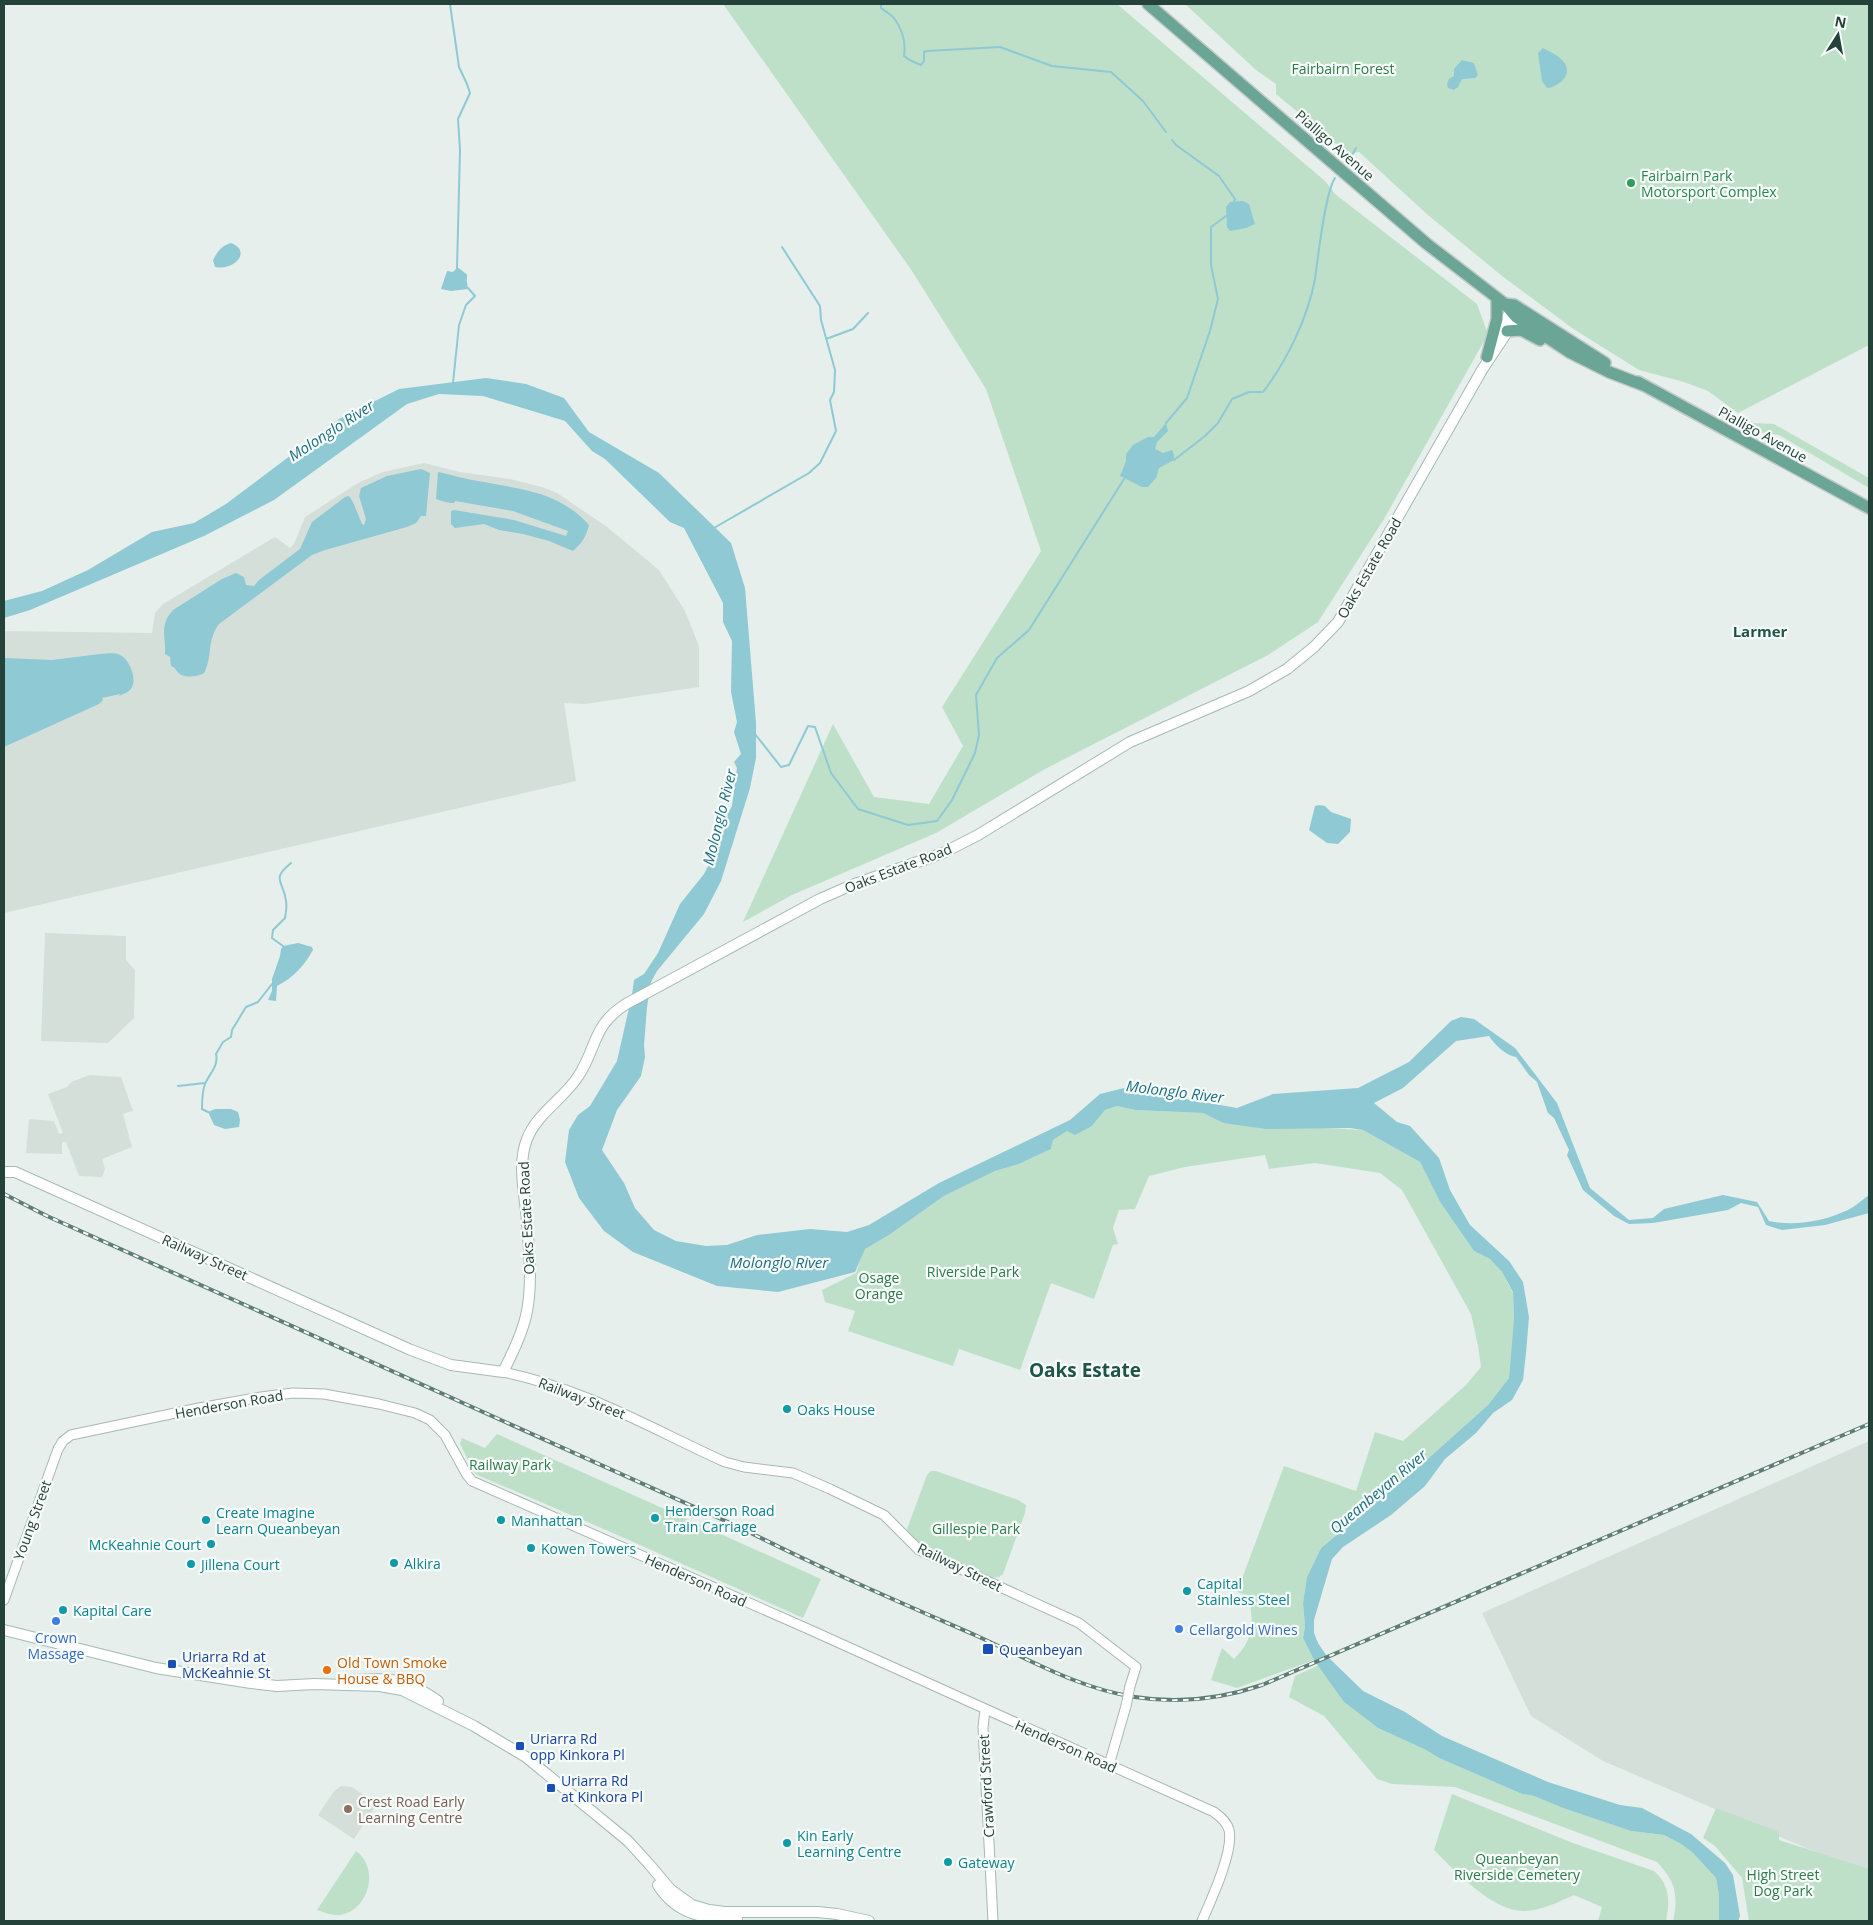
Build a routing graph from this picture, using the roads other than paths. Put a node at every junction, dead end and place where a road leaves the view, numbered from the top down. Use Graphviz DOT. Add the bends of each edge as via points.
graph roads {
  1 [pos="1148,4"];
  2 [pos="1511,308"];
  3 [pos="1507,331"];
  4 [pos="1569,352"];
  5 [pos="1486,361"];
  6 [pos="1643,386"];
  7 [pos="1869,508"];
  8 [pos="4,1172"];
  9 [pos="503,1372"];
  10 [pos="63,1441"];
  11 [pos="4,1600"];
  12 [pos="4,1630"];
  13 [pos="985,1710"];
  14 [pos="1108,1765"];
  15 [pos="702,1916"];
  16 [pos="850,1921"];
  17 [pos="869,1921"];
  18 [pos="993,1921"];
  19 [pos="1202,1921"];
  1 -- 2 [label="main road, Pialligo Avenue" via="1428,244"];
  2 -- 3 [label="main road, Oaks Estate Road"];
  2 -- 4 [label="main road, Pialligo Avenue"];
  2 -- 5 [label="main road, Oaks Estate Road"];
  2 -- 5 [label="main road" via="1497,319"];
  2 -- 6 [label="main road, Pialligo Avenue"];
  3 -- 4 [label="main road" via="1521,330"];
  3 -- 5 [label="main road, Oaks Estate Road"];
  4 -- 6 [label="main road, Pialligo Avenue"];
  5 -- 9 [label="main road, Oaks Estate Road" via="1338,622 1314,648 1288,669 1249,691 1130,742 969,840 935,856 820,898 615,1012 596,1035 575,1082 536,1122 526,1140 522,1162 530,1261 528,1299 523,1327"];
  6 -- 7 [label="main road, Pialligo Avenue"];
  8 -- 9 [label="main road, Railway Street" via="15,1172 425,1356 451,1365"];
  9 -- 14 [label="street, Railway Street, bridge" via="581,1395 726,1462 793,1473 888,1518 919,1550 1079,1623 1136,1667"];
  10 -- 11 [label="street, Young Street"];
  10 -- 13 [label="street, Henderson Road" via="75,1434 133,1421 293,1393 324,1394 415,1413 430,1420 440,1430 472,1481"];
  12 -- 15 [label="main road" via="156,1668 242,1675 295,1685 346,1680 390,1683 526,1757 637,1850 668,1898 686,1911"];
  13 -- 14 [label="street, Henderson Road"];
  13 -- 18 [label="street, Crawford Street" via="983,1727"];
  14 -- 19 [label="street, Henderson Road" via="1200,1805 1226,1822 1230,1836 1228,1850"];
  15 -- 16 [label="main road" via="719,1919 811,1915"];
  15 -- 17 [label="main road" via="725,1912 818,1912"];
}
